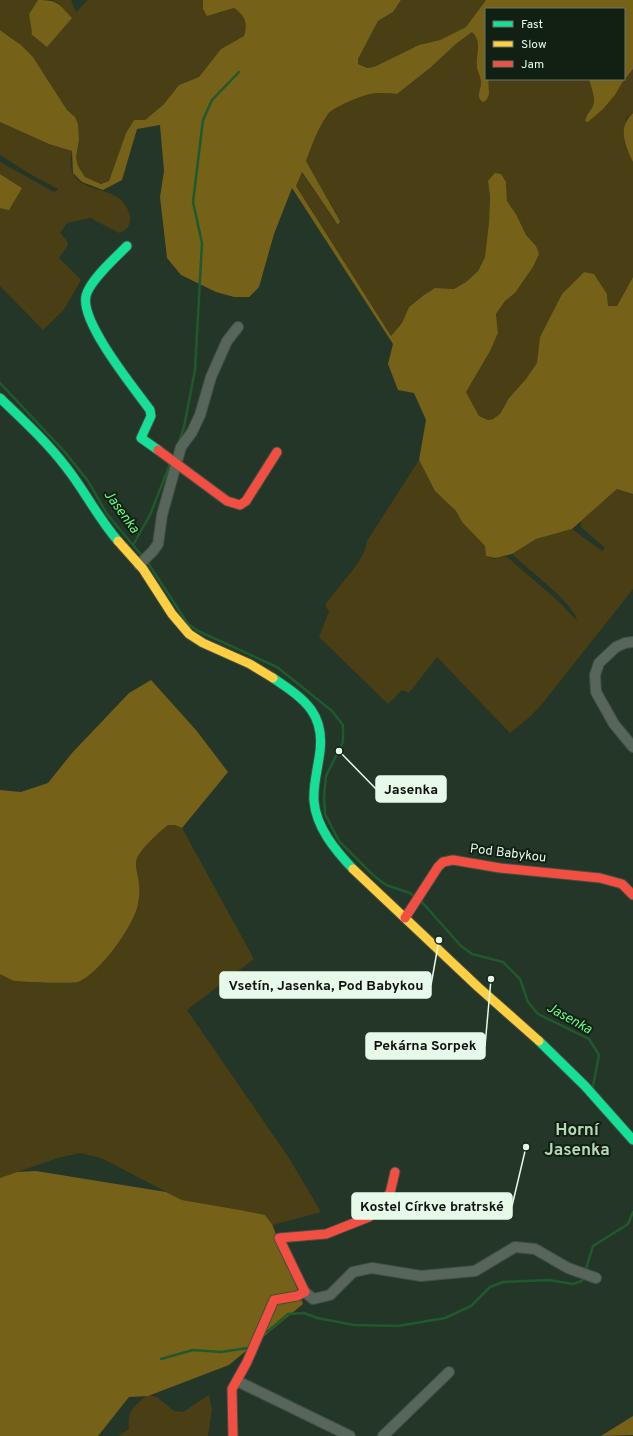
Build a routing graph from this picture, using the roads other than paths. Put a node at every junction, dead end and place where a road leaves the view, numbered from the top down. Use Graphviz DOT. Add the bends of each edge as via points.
graph roads {
  1 [pos="126,246"];
  2 [pos="238,327"];
  3 [pos="0,398"];
  4 [pos="277,452"];
  5 [pos="175,462"];
  6 [pos="144,560"];
  7 [pos="633,642"];
  8 [pos="633,746"];
  9 [pos="633,895"];
  10 [pos="405,918"];
  11 [pos="633,1140"];
  12 [pos="395,1172"];
  13 [pos="596,1278"];
  14 [pos="305,1292"];
  15 [pos="449,1372"];
  16 [pos="236,1381"];
  17 [pos="233,1436"];
  18 [pos="350,1436"];
  19 [pos="383,1436"];
  1 -- 5 [label="street" via="90,286 86,298 88,316 118,367 150,410 151,416 141,438"];
  2 -- 5 [label="street" via="227,341 211,377 200,415"];
  3 -- 6 [label="street" via="63,463 100,519"];
  4 -- 5 [label="street" via="246,502 240,505 227,501"];
  5 -- 6 [label="street" via="158,544"];
  6 -- 10 [label="street" via="172,614 188,632 202,642 266,673 296,695 313,712 319,723 321,735 314,793 320,823 342,856"];
  7 -- 8 [label="street" via="616,647 599,663 595,676 596,692 614,724"];
  9 -- 10 [label="street, Pod Babykou" via="622,884 600,878 449,860 440,864"];
  10 -- 11 [label="street" via="575,1074"];
  12 -- 14 [label="street" via="390,1194 369,1217 326,1234 279,1238"];
  13 -- 14 [label="street" via="568,1268 535,1249 515,1247 475,1271 421,1276 372,1268 353,1272 330,1295 313,1299"];
  14 -- 16 [label="street" via="274,1300"];
  15 -- 19 [label="street"];
  16 -- 17 [label="street" via="232,1389"];
  16 -- 18 [label="street"];
}
